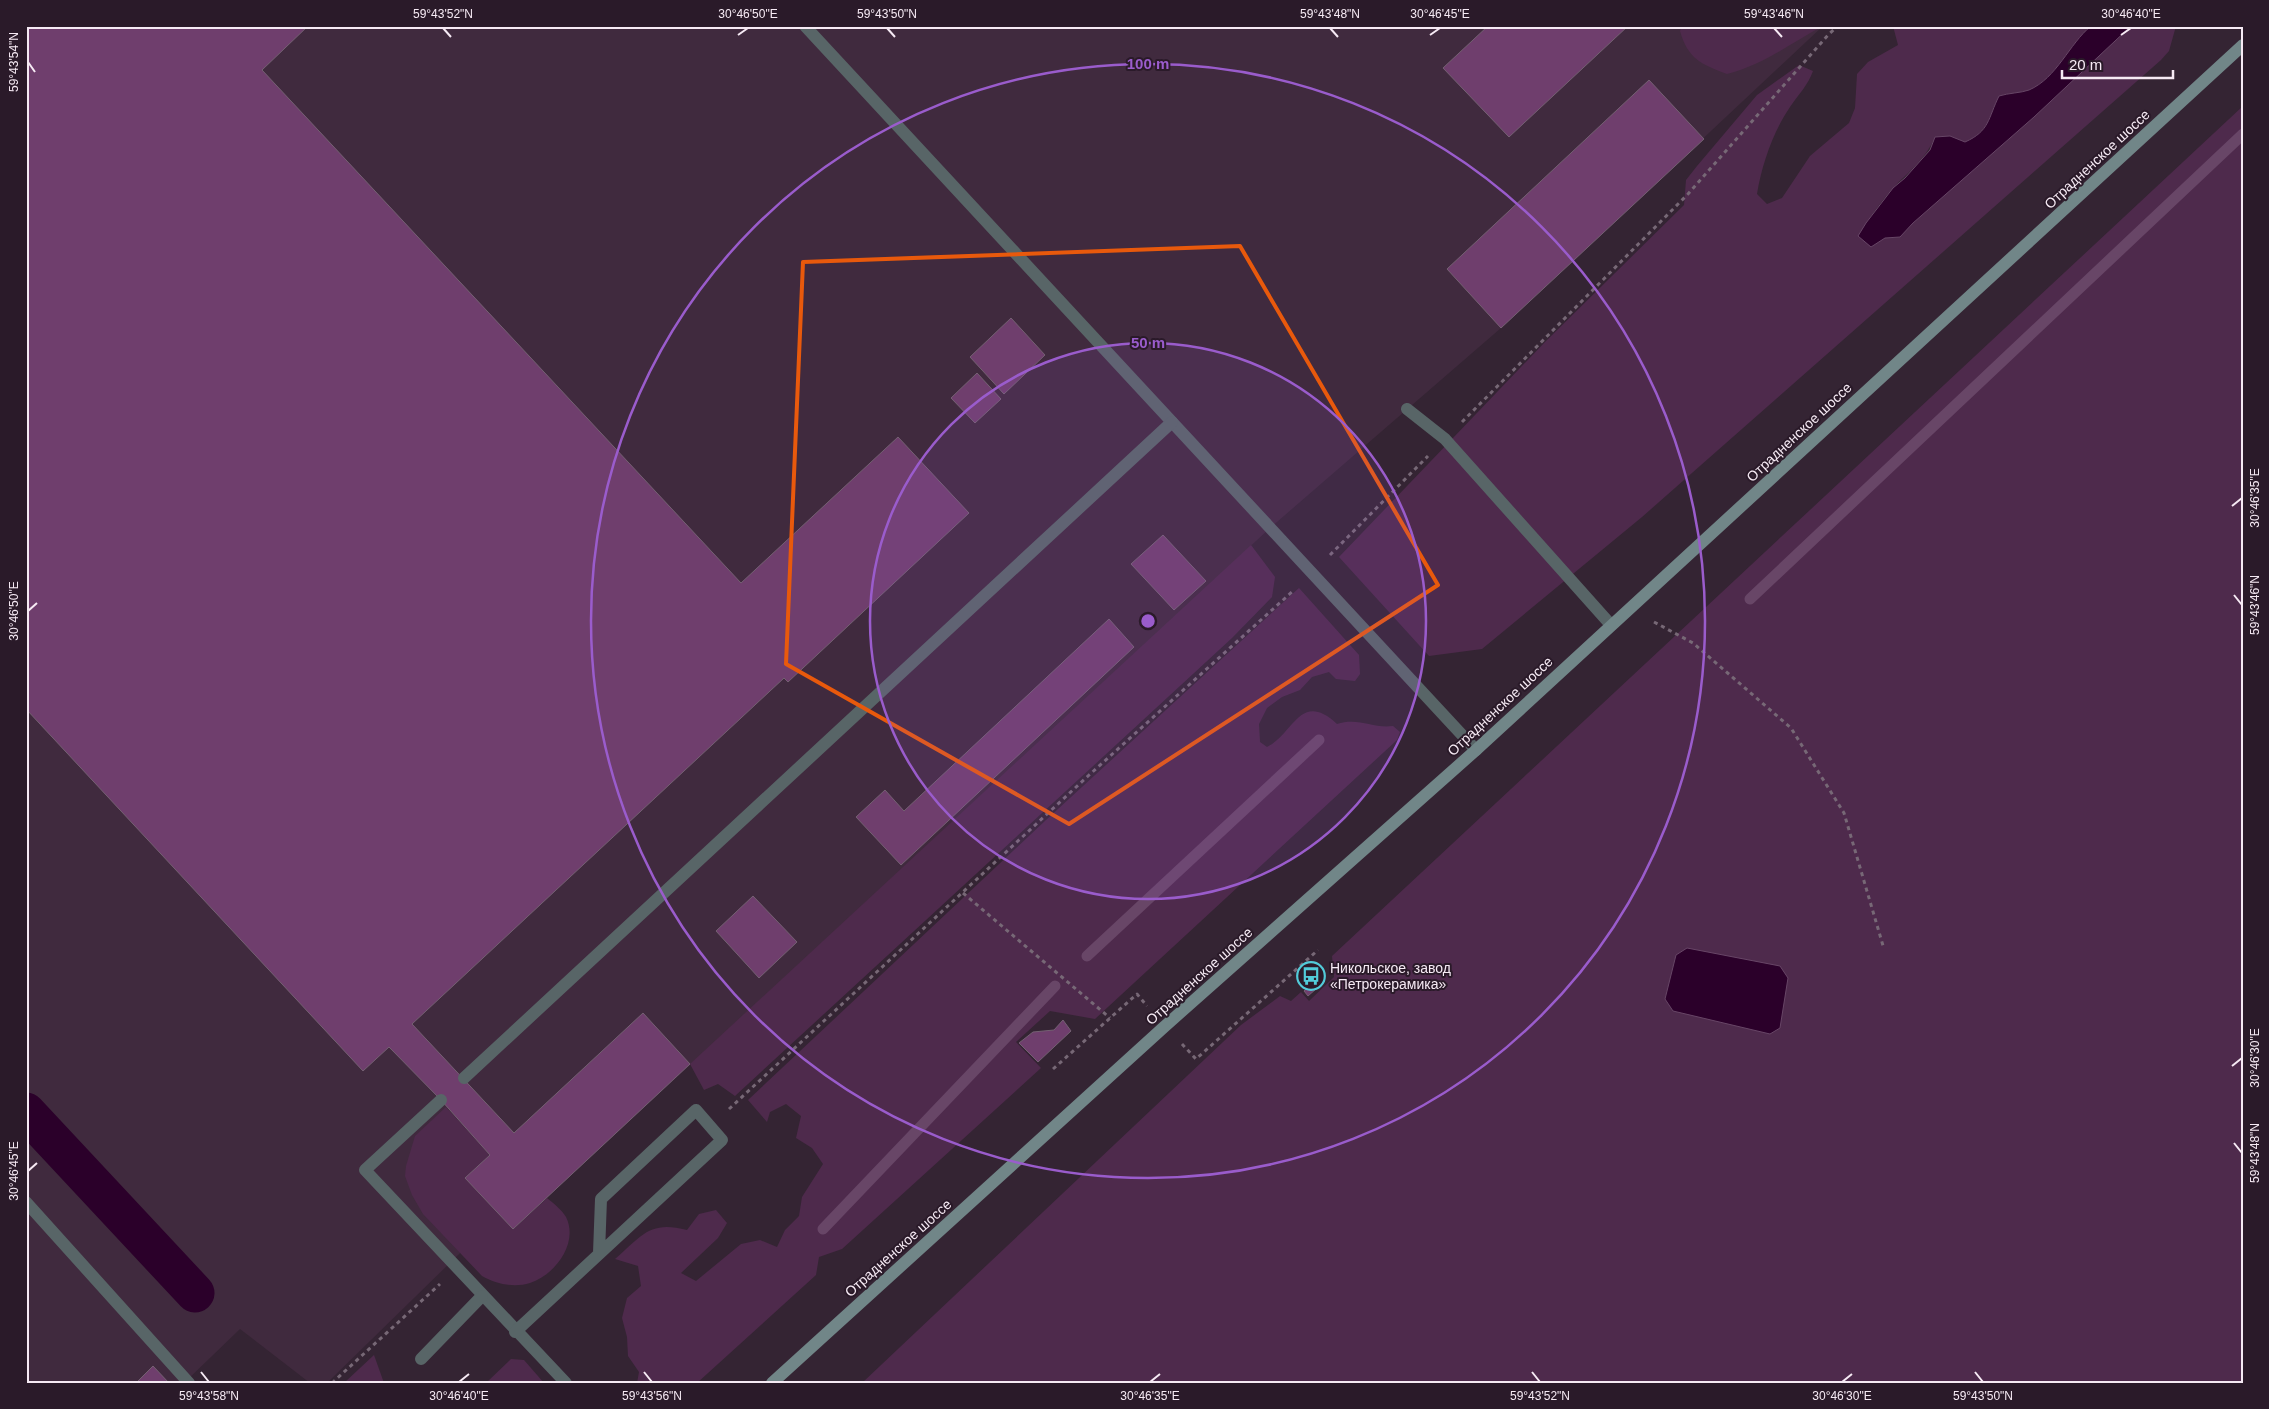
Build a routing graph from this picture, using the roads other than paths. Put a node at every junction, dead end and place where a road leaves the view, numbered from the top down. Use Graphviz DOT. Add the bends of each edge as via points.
graph roads {
  1 [pos="805,26"];
  2 [pos="2243,45"];
  3 [pos="1407,409"];
  4 [pos="1172,422"];
  5 [pos="1611,625"];
  6 [pos="1476,750"];
  7 [pos="464,1078"];
  8 [pos="440,1100"];
  9 [pos="26,1202"];
  10 [pos="599,1252"];
  11 [pos="482,1296"];
  12 [pos="516,1332"];
  13 [pos="421,1359"];
  14 [pos="189,1383"];
  15 [pos="566,1383"];
  16 [pos="772,1383"];
  1 -- 4 [label="lane"];
  2 -- 5 [label="main road, Отрадненское шоссе"];
  3 -- 5 [label="lane" via="1445,439"];
  4 -- 6 [label="lane"];
  4 -- 7 [label="lane"];
  5 -- 6 [label="main road, Отрадненское шоссе"];
  6 -- 16 [label="main road, Отрадненское шоссе" via="1164,1027"];
  8 -- 11 [label="lane" via="365,1170"];
  9 -- 14 [label="lane"];
  10 -- 10 [label="lane" via="722,1140 696,1110 600,1199"];
  10 -- 12 [label="lane"];
  11 -- 12 [label="lane"];
  11 -- 13 [label="lane"];
  12 -- 15 [label="lane"];
}
